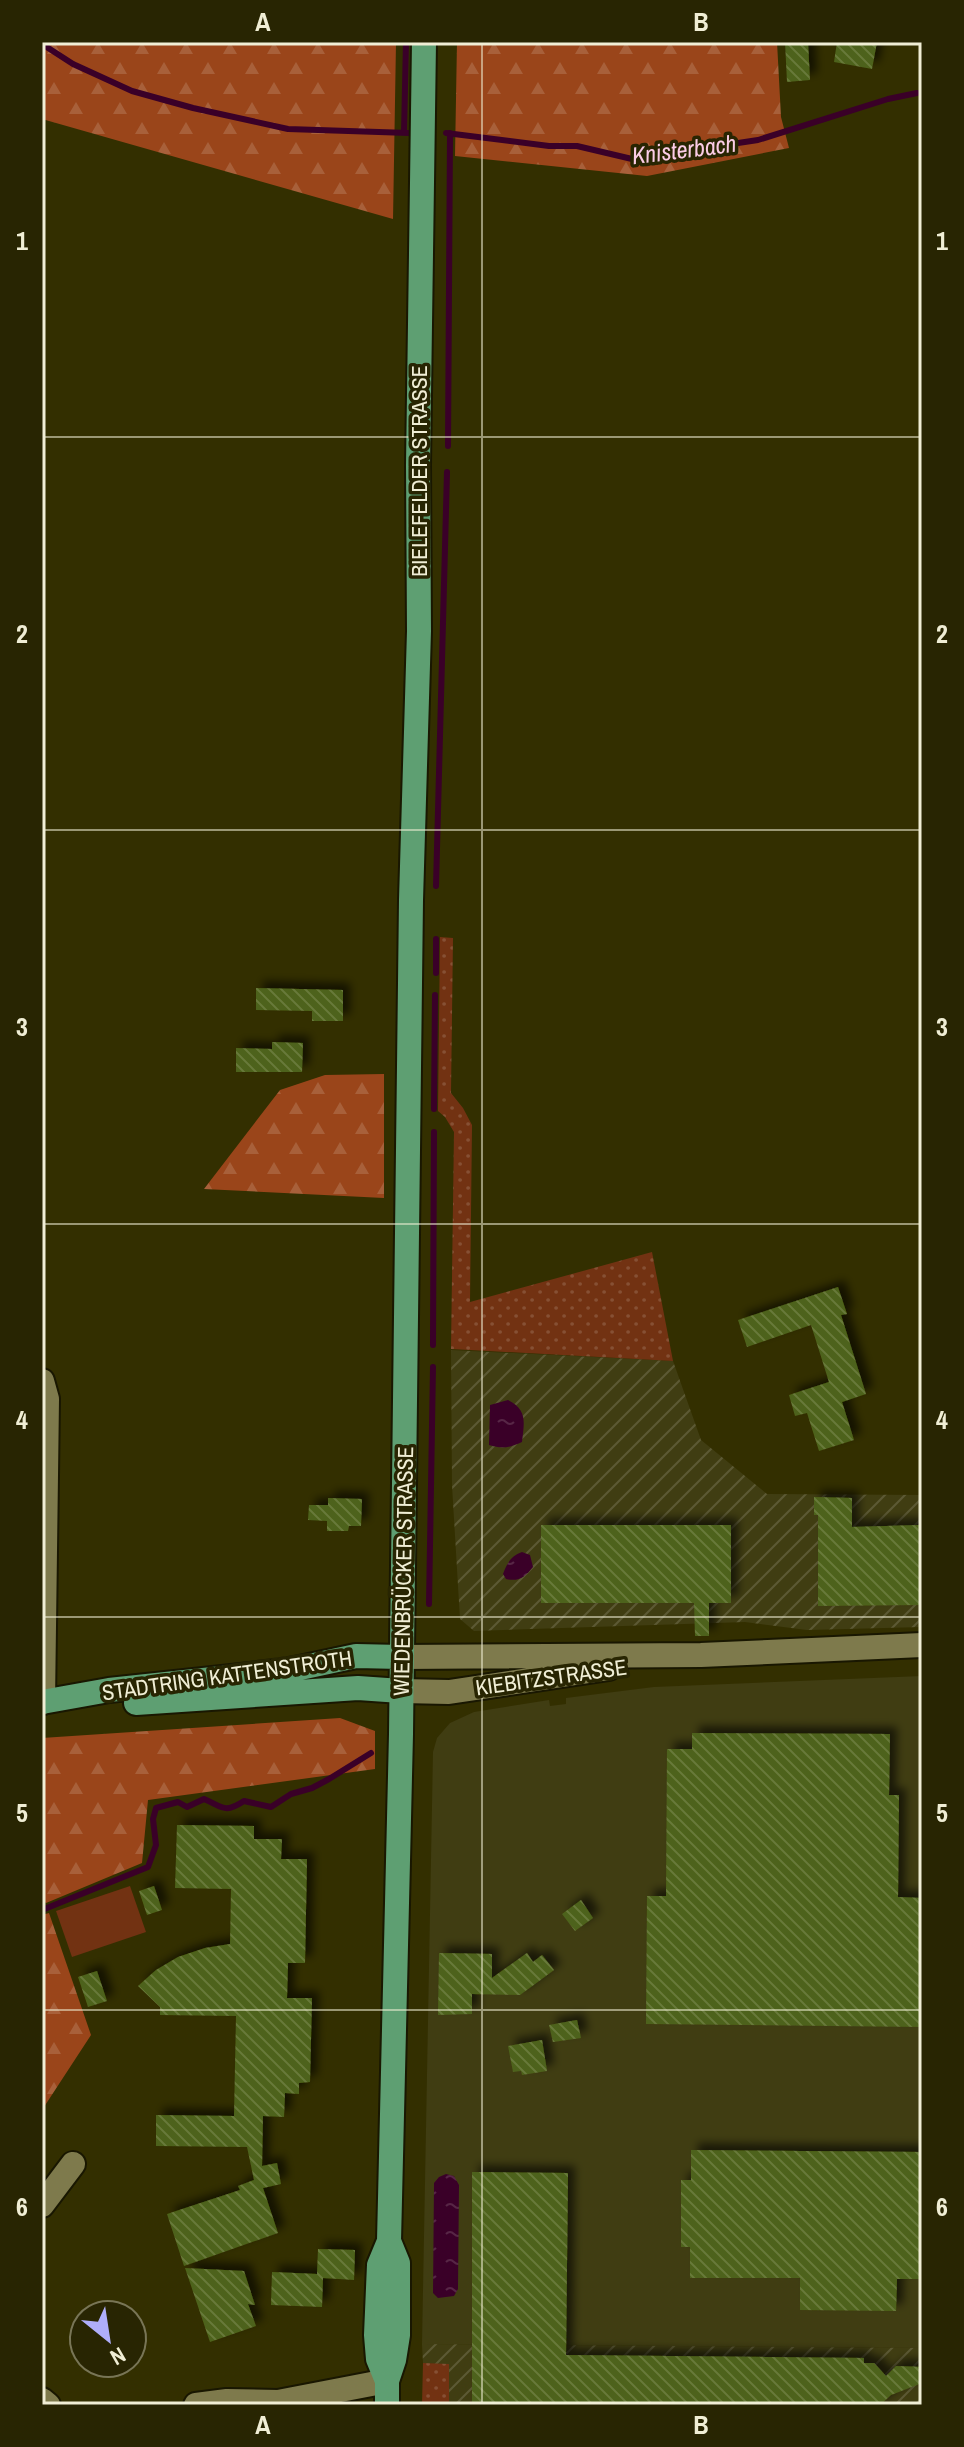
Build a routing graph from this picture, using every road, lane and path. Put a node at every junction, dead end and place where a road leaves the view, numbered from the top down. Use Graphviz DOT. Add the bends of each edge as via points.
graph roads {
  1 [pos="424,42"];
  2 [pos="411,900"];
  3 [pos="42,1381"];
  4 [pos="922,1645"];
  5 [pos="701,1655"];
  6 [pos="401,1657"];
  7 [pos="401,1691"];
  8 [pos="46,1701"];
  9 [pos="73,2164"];
  10 [pos="42,2205"];
  11 [pos="387,2393"];
  12 [pos="42,2400"];
  13 [pos="283,2404"];
  14 [pos="48,2405"];
  15 [pos="196,2405"];
  1 -- 2 [label="main road, BIELEFELDER STRASSE"];
  2 -- 6 [label="main road, WIEDENBRÜCKER STRASSE"];
  3 -- 8 [label="street" via="47,1399"];
  4 -- 5 [label="street, KIEBITZSTRASSE"];
  5 -- 6 [label="street, KIEBITZSTRASSE"];
  5 -- 7 [label="street, KIEBITZSTRASSE" via="449,1692"];
  6 -- 7 [label="main road, WIEDENBRÜCKER STRASSE"];
  6 -- 8 [label="main road, STADTRING KATTENSTROTH" via="356,1656 286,1671"];
  7 -- 8 [label="main road, STADTRING KATTENSTROTH" via="358,1688 111,1704"];
  7 -- 11 [label="main road, WIEDENBRÜCKER STRASSE" via="389,2241 398,2263 398,2335"];
  9 -- 10 [label="street"];
  11 -- 13 [label="street"];
  12 -- 14 [label="street"];
  13 -- 15 [label="street"];
}
